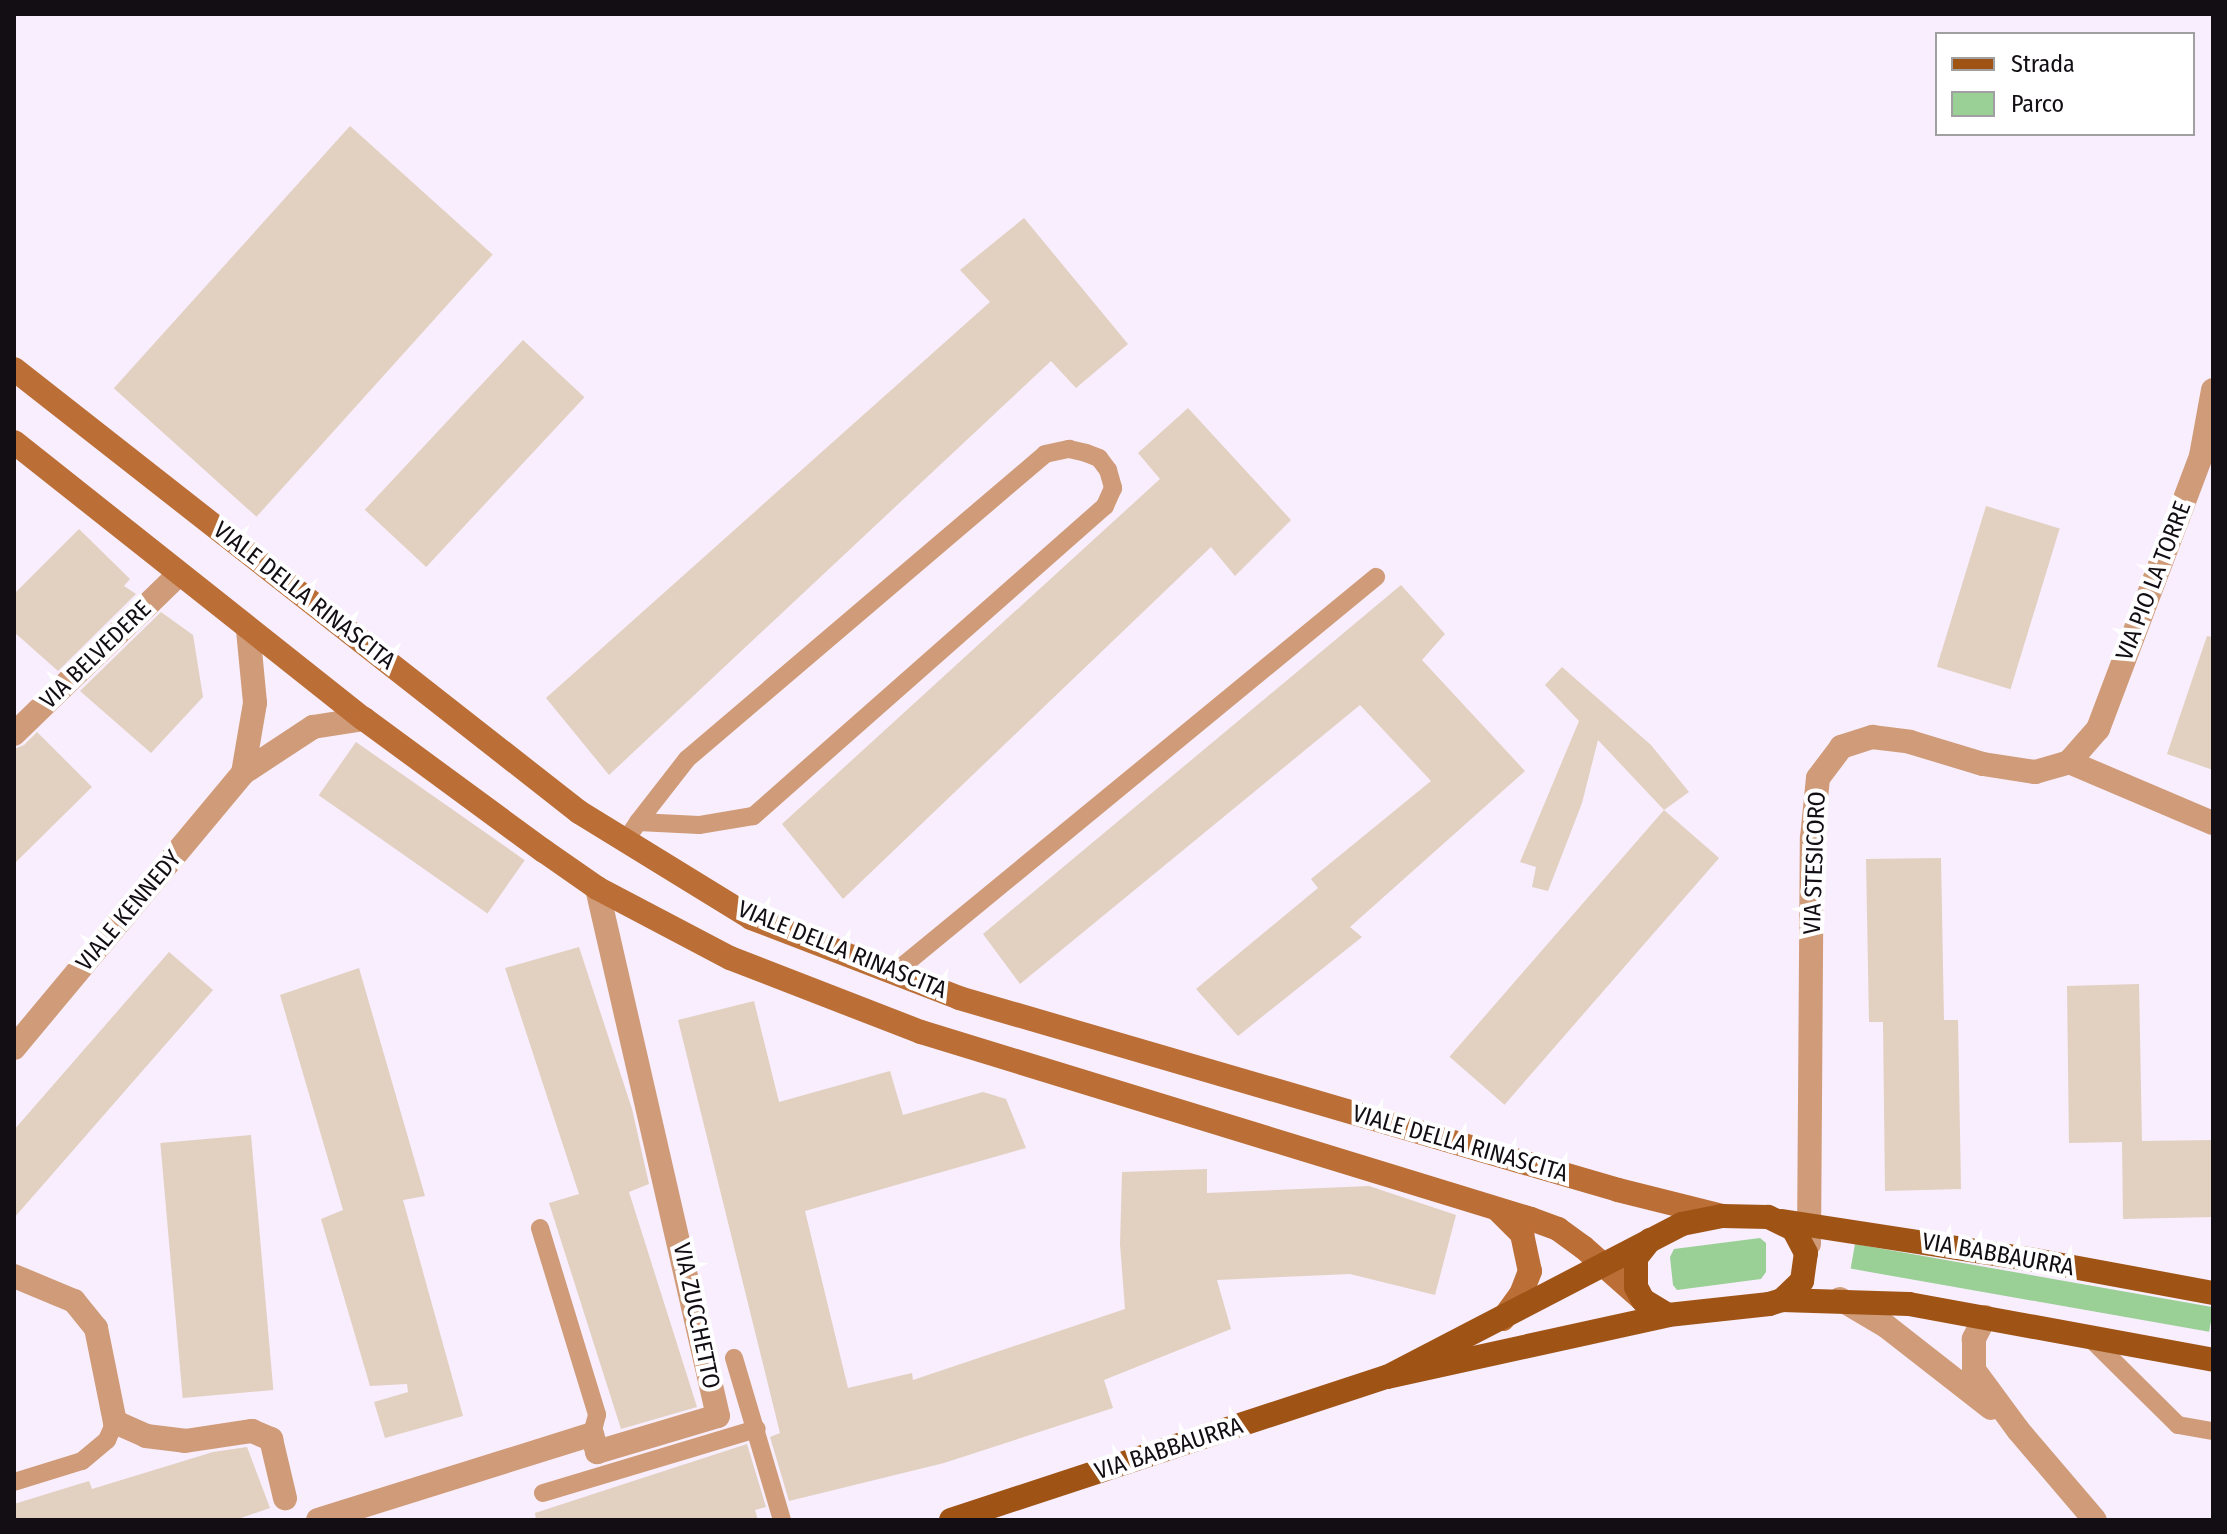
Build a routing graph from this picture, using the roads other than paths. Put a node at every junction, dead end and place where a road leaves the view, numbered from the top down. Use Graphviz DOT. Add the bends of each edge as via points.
graph roads {
  1 [pos="14,369"];
  2 [pos="2213,390"];
  3 [pos="14,442"];
  4 [pos="178,575"];
  5 [pos="1376,577"];
  6 [pos="248,630"];
  7 [pos="364,719"];
  8 [pos="14,734"];
  9 [pos="2069,762"];
  10 [pos="243,773"];
  11 [pos="2213,823"];
  12 [pos="632,831"];
  13 [pos="597,888"];
  14 [pos="894,973"];
  15 [pos="14,1048"];
  16 [pos="1494,1206"];
  17 [pos="1722,1216"];
  18 [pos="1782,1221"];
  19 [pos="1811,1224"];
  20 [pos="540,1228"];
  21 [pos="1654,1235"];
  22 [pos="1602,1263"];
  23 [pos="1807,1267"];
  24 [pos="14,1276"];
  25 [pos="2213,1293"];
  26 [pos="1839,1299"];
  27 [pos="1643,1300"];
  28 [pos="1782,1300"];
  29 [pos="1668,1315"];
  30 [pos="1985,1317"];
  31 [pos="1502,1320"];
  32 [pos="2089,1337"];
  33 [pos="734,1358"];
  34 [pos="2213,1360"];
  35 [pos="1387,1377"];
  36 [pos="115,1422"];
  37 [pos="757,1429"];
  38 [pos="2018,1430"];
  39 [pos="2213,1431"];
  40 [pos="592,1434"];
  41 [pos="14,1482"];
  42 [pos="543,1493"];
  43 [pos="285,1498"];
  44 [pos="318,1520"];
  45 [pos="782,1520"];
  46 [pos="951,1520"];
  47 [pos="2095,1520"];
  1 -- 12 [label="street, VIALE DELLA RINASCITA" via="579,812"];
  2 -- 9 [label="street, VIA PIO LA TORRE" via="2201,456 2098,729"];
  3 -- 4 [label="street, VIALE DELLA RINASCITA"];
  4 -- 6 [label="street, VIALE DELLA RINASCITA"];
  4 -- 8 [label="street, VIA BELVEDERE"];
  5 -- 14 [label="lane"];
  6 -- 7 [label="street, VIALE DELLA RINASCITA"];
  6 -- 10 [label="street" via="255,703"];
  7 -- 10 [label="street, VIALE KENNEDY" via="313,727"];
  7 -- 13 [label="street, VIALE DELLA RINASCITA"];
  9 -- 11 [label="street"];
  9 -- 19 [label="street, VIA STESICORO" via="2035,772 1872,737 1841,747 1818,778 1812,838"];
  10 -- 15 [label="street, VIALE KENNEDY"];
  12 -- 12 [label="lane" via="753,816 1105,506 1113,488 1099,458 1069,449 1045,454 687,759"];
  12 -- 14 [label="street, VIALE DELLA RINASCITA" via="751,918"];
  13 -- 16 [label="street, VIALE DELLA RINASCITA" via="730,958 921,1032"];
  13 -- 40 [label="street, VIA ZUCCHETTO" via="718,1416 597,1452"];
  14 -- 17 [label="street, VIALE DELLA RINASCITA" via="959,998"];
  16 -- 22 [label="street, VIALE DELLA RINASCITA" via="1558,1229"];
  16 -- 31 [label="street" via="1522,1234 1529,1252 1530,1271 1521,1294"];
  17 -- 18 [label="main road, VIA BABBAURRA"];
  17 -- 21 [label="main road, VIA BABBAURRA"];
  18 -- 19 [label="main road, VIA BABBAURRA"];
  18 -- 23 [label="main road" via="1802,1240"];
  19 -- 23 [label="street, VIA STESICORO"];
  19 -- 25 [label="main road, VIA BABBAURRA"];
  20 -- 40 [label="lane" via="597,1415"];
  21 -- 22 [label="main road, VIA BABBAURRA"];
  21 -- 27 [label="main road" via="1636,1258 1633,1272"];
  22 -- 27 [label="street, VIALE DELLA RINASCITA"];
  22 -- 31 [label="main road, VIA BABBAURRA"];
  23 -- 28 [label="main road" via="1802,1281"];
  24 -- 36 [label="street" via="74,1301 96,1328"];
  26 -- 28 [label="main road"];
  26 -- 30 [label="main road"];
  26 -- 38 [label="street" via="1938,1364"];
  27 -- 29 [label="main road"];
  28 -- 29 [label="main road"];
  29 -- 35 [label="main road"];
  30 -- 32 [label="main road"];
  30 -- 38 [label="street" via="1974,1339 1974,1370"];
  31 -- 35 [label="main road, VIA BABBAURRA"];
  32 -- 34 [label="main road"];
  32 -- 39 [label="lane" via="2178,1425"];
  33 -- 37 [label="lane"];
  35 -- 46 [label="main road, VIA BABBAURRA"];
  36 -- 41 [label="lane" via="107,1440 82,1461"];
  36 -- 43 [label="street" via="146,1436 185,1441 252,1431 271,1439"];
  37 -- 42 [label="lane"];
  37 -- 45 [label="lane"];
  38 -- 47 [label="street"];
  40 -- 44 [label="street"];
}
